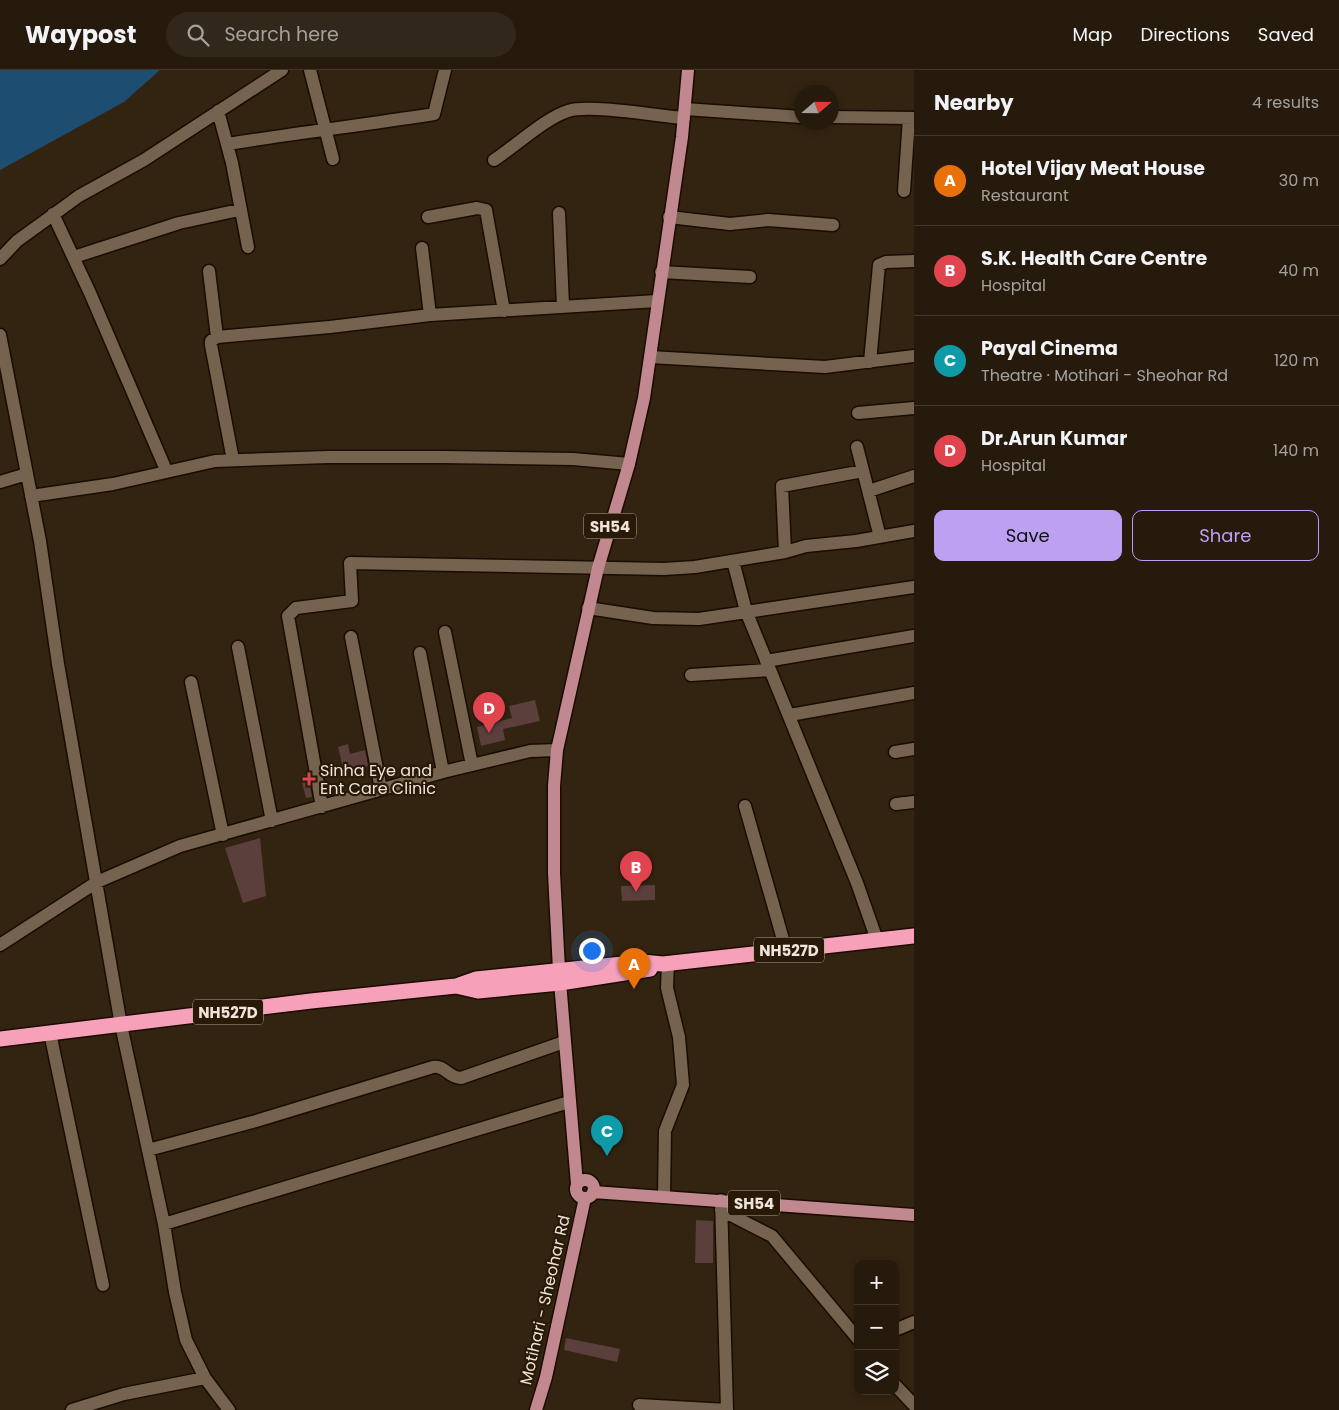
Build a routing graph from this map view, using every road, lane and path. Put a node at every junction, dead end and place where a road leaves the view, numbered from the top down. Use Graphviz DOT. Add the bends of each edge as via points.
graph roads {
  1 [pos="282,70"];
  2 [pos="310,70"];
  3 [pos="445,70"];
  4 [pos="688,70"];
  5 [pos="218,112"];
  6 [pos="684,114"];
  7 [pos="794,117"];
  8 [pos="839,118"];
  9 [pos="912,118"];
  10 [pos="325,128"];
  11 [pos="228,144"];
  12 [pos="333,160"];
  13 [pos="494,160"];
  14 [pos="904,191"];
  15 [pos="239,210"];
  16 [pos="559,213"];
  17 [pos="53,214"];
  18 [pos="428,217"];
  19 [pos="669,217"];
  20 [pos="833,225"];
  21 [pos="248,247"];
  22 [pos="422,248"];
  23 [pos="74,257"];
  24 [pos="0,259"];
  25 [pos="914,262"];
  26 [pos="209,271"];
  27 [pos="661,272"];
  28 [pos="750,277"];
  29 [pos="657,301"];
  30 [pos="563,306"];
  31 [pos="504,311"];
  32 [pos="430,315"];
  33 [pos="0,335"];
  34 [pos="217,336"];
  35 [pos="914,356"];
  36 [pos="650,357"];
  37 [pos="870,362"];
  38 [pos="914,408"];
  39 [pos="858,413"];
  40 [pos="857,447"];
  41 [pos="234,460"];
  42 [pos="629,464"];
  43 [pos="166,470"];
  44 [pos="863,471"];
  45 [pos="26,474"];
  46 [pos="914,476"];
  47 [pos="0,482"];
  48 [pos="869,491"];
  49 [pos="31,496"];
  50 [pos="914,531"];
  51 [pos="880,537"];
  52 [pos="785,552"];
  53 [pos="733,561"];
  54 [pos="598,568"];
  55 [pos="914,587"];
  56 [pos="588,608"];
  57 [pos="746,611"];
  58 [pos="445,632"];
  59 [pos="914,636"];
  60 [pos="351,637"];
  61 [pos="238,647"];
  62 [pos="420,653"];
  63 [pos="768,666"];
  64 [pos="691,675"];
  65 [pos="191,682"];
  66 [pos="914,693"];
  67 [pos="790,715"];
  68 [pos="914,749"];
  69 [pos="558,750"];
  70 [pos="895,752"];
  71 [pos="472,765"];
  72 [pos="443,772"];
  73 [pos="381,789"];
  74 [pos="914,802"];
  75 [pos="896,804"];
  76 [pos="745,806"];
  77 [pos="322,807"];
  78 [pos="272,821"];
  79 [pos="222,835"];
  80 [pos="97,882"];
  81 [pos="914,936"];
  82 [pos="877,940"];
  83 [pos="0,945"];
  84 [pos="786,950"];
  85 [pos="666,964"];
  86 [pos="559,976"];
  87 [pos="122,1025"];
  88 [pos="50,1034"];
  89 [pos="0,1039"];
  90 [pos="564,1042"];
  91 [pos="569,1102"];
  92 [pos="148,1150"];
  93 [pos="589,1195"];
  94 [pos="664,1196"];
  95 [pos="721,1205"];
  96 [pos="914,1215"];
  97 [pos="164,1224"];
  98 [pos="103,1286"];
  99 [pos="914,1322"];
  100 [pos="899,1328"];
  101 [pos="854,1334"];
  102 [pos="205,1378"];
  103 [pos="899,1389"];
  104 [pos="914,1405"];
  105 [pos="639,1406"];
  106 [pos="72,1410"];
  107 [pos="229,1410"];
  108 [pos="536,1410"];
  109 [pos="727,1410"];
  1 -- 5 [label="street"];
  2 -- 10 [label="street"];
  3 -- 10 [label="street" via="434,114"];
  4 -- 6 [label="main road, SH54"];
  5 -- 11 [label="street"];
  5 -- 17 [label="street"];
  6 -- 7 [label="street"];
  6 -- 13 [label="street" via="568,111"];
  6 -- 19 [label="main road, SH54"];
  8 -- 9 [label="street"];
  9 -- 14 [label="street"];
  10 -- 11 [label="street"];
  10 -- 12 [label="street"];
  11 -- 15 [label="street"];
  15 -- 21 [label="street"];
  15 -- 23 [label="street" via="179,223"];
  16 -- 30 [label="street"];
  17 -- 23 [label="street"];
  17 -- 24 [label="street" via="17,241"];
  18 -- 31 [label="street" via="477,208 486,210"];
  19 -- 20 [label="street" via="730,224 768,220"];
  19 -- 27 [label="main road, SH54"];
  22 -- 32 [label="street"];
  23 -- 43 [label="street"];
  25 -- 37 [label="street" via="879,265"];
  26 -- 34 [label="street"];
  27 -- 28 [label="street"];
  27 -- 29 [label="main road, SH54"];
  29 -- 30 [label="street"];
  29 -- 36 [label="main road, SH54"];
  30 -- 31 [label="street"];
  31 -- 32 [label="street"];
  32 -- 34 [label="street"];
  33 -- 45 [label="street"];
  34 -- 41 [label="street" via="211,345"];
  35 -- 37 [label="street"];
  36 -- 37 [label="street" via="825,367"];
  36 -- 42 [label="main road, SH54"];
  38 -- 39 [label="street"];
  40 -- 44 [label="street"];
  41 -- 42 [label="street" via="328,456 434,457 573,459"];
  41 -- 43 [label="street"];
  42 -- 54 [label="main road, SH54"];
  43 -- 49 [label="street" via="112,484"];
  44 -- 48 [label="street"];
  44 -- 52 [label="street" via="782,486"];
  45 -- 47 [label="street"];
  45 -- 49 [label="street"];
  46 -- 48 [label="street"];
  48 -- 51 [label="street"];
  49 -- 80 [label="street"];
  50 -- 51 [label="street"];
  51 -- 52 [label="street" via="806,546"];
  52 -- 53 [label="street"];
  53 -- 54 [label="street" via="664,569"];
  53 -- 57 [label="street"];
  54 -- 56 [label="main road, SH54"];
  54 -- 77 [label="street" via="350,562 352,602 296,608 288,616"];
  55 -- 57 [label="street"];
  56 -- 57 [label="street" via="674,620 714,618"];
  56 -- 69 [label="main road, SH54"];
  57 -- 63 [label="street"];
  58 -- 71 [label="street"];
  59 -- 63 [label="street"];
  60 -- 73 [label="street"];
  61 -- 78 [label="street"];
  62 -- 72 [label="street"];
  63 -- 64 [label="street"];
  63 -- 67 [label="street"];
  65 -- 79 [label="street"];
  66 -- 67 [label="street"];
  67 -- 82 [label="street"];
  68 -- 70 [label="street"];
  69 -- 71 [label="street" via="530,751"];
  69 -- 86 [label="main road, SH54" via="552,816"];
  71 -- 72 [label="street"];
  72 -- 73 [label="street"];
  73 -- 77 [label="street"];
  74 -- 75 [label="street"];
  76 -- 84 [label="street"];
  77 -- 78 [label="street"];
  78 -- 79 [label="street"];
  79 -- 80 [label="street" via="180,846"];
  80 -- 83 [label="street"];
  80 -- 87 [label="street"];
  81 -- 82 [label="highway, NH527D"];
  82 -- 84 [label="highway, NH527D"];
  84 -- 85 [label="highway, NH527D"];
  85 -- 86 [label="highway, NH527D" via="642,962"];
  85 -- 94 [label="street" via="667,988 679,1037 683,1085 665,1131"];
  86 -- 87 [label="highway, NH527D" via="476,979 456,986"];
  86 -- 90 [label="main road, SH54"];
  87 -- 88 [label="highway, NH527D"];
  87 -- 92 [label="street"];
  88 -- 89 [label="highway, NH527D"];
  88 -- 98 [label="street"];
  90 -- 91 [label="main road, SH54"];
  90 -- 92 [label="street" via="461,1078 454,1077 440,1066 433,1067"];
  91 -- 93 [label="main road, SH54" via="577,1194"];
  91 -- 97 [label="street"];
  92 -- 97 [label="street"];
  93 -- 94 [label="main road, SH54"];
  93 -- 108 [label="main road, Motihari - Sheohar Rd"];
  94 -- 95 [label="main road, SH54"];
  95 -- 96 [label="main road, SH54"];
  95 -- 101 [label="street" via="772,1236"];
  95 -- 109 [label="street"];
  97 -- 102 [label="street" via="186,1340"];
  99 -- 100 [label="street"];
  102 -- 106 [label="street" via="124,1394"];
  102 -- 107 [label="street"];
  103 -- 104 [label="street"];
  105 -- 109 [label="street"];
}
